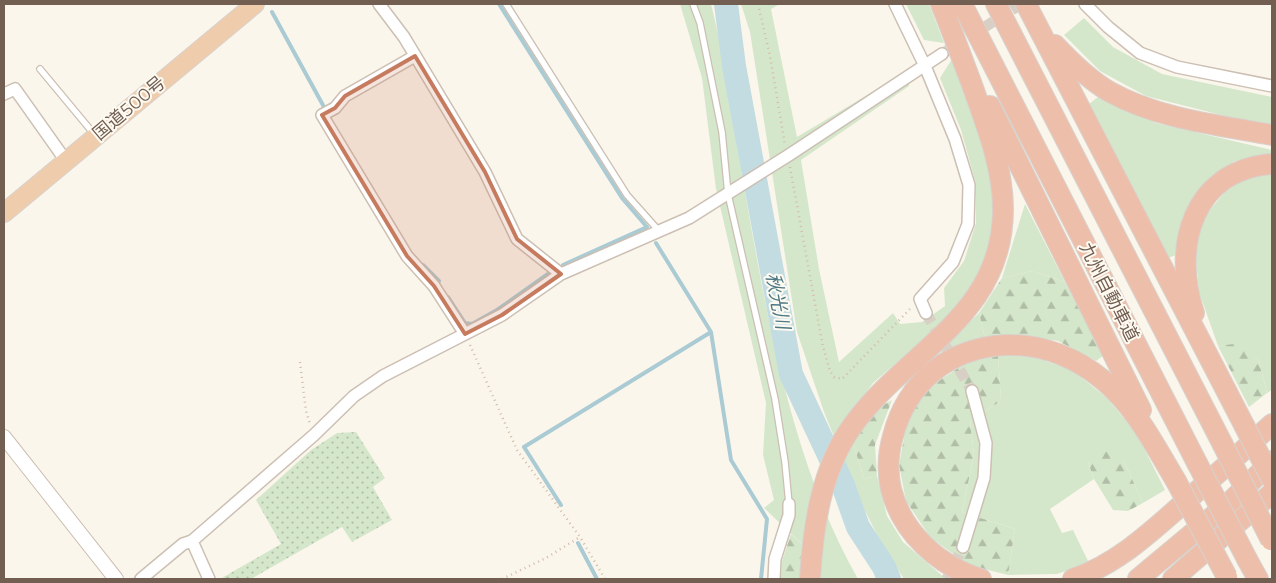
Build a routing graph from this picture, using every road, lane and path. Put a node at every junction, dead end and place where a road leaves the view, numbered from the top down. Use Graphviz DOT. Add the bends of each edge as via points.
graph roads {
  1 [pos="256,4"];
  2 [pos="379,4"];
  3 [pos="506,4"];
  4 [pos="693,4"];
  5 [pos="758,4"];
  6 [pos="895,4"];
  7 [pos="941,4"];
  8 [pos="962,4"];
  9 [pos="996,4"];
  10 [pos="1085,4"];
  11 [pos="1027,5"];
  12 [pos="951,26"];
  13 [pos="942,54"];
  14 [pos="415,56"];
  15 [pos="925,66"];
  16 [pos="40,69"];
  17 [pos="1272,86"];
  18 [pos="4,94"];
  19 [pos="1272,135"];
  20 [pos="96,136"];
  21 [pos="785,157"];
  22 [pos="66,161"];
  23 [pos="1272,164"];
  24 [pos="730,193"];
  25 [pos="4,213"];
  26 [pos="659,231"];
  27 [pos="560,274"];
  28 [pos="920,299"];
  29 [pos="926,313"];
  30 [pos="465,334"];
  31 [pos="300,362"];
  32 [pos="972,391"];
  33 [pos="1272,420"];
  34 [pos="1244,425"];
  35 [pos="1272,426"];
  36 [pos="314,434"];
  37 [pos="4,437"];
  38 [pos="1272,462"];
  39 [pos="1226,466"];
  40 [pos="1272,480"];
  41 [pos="1176,481"];
  42 [pos="1272,493"];
  43 [pos="789,504"];
  44 [pos="1272,506"];
  45 [pos="1157,533"];
  46 [pos="580,537"];
  47 [pos="192,541"];
  48 [pos="1272,541"];
  49 [pos="963,547"];
  50 [pos="810,570"];
  51 [pos="1189,571"];
  52 [pos="116,579"];
  53 [pos="141,579"];
  54 [pos="209,579"];
  55 [pos="502,579"];
  56 [pos="604,579"];
  57 [pos="774,579"];
  58 [pos="981,579"];
  59 [pos="1073,579"];
  60 [pos="1101,579"];
  61 [pos="1138,579"];
  62 [pos="1173,579"];
  63 [pos="1178,579"];
  64 [pos="1227,579"];
  65 [pos="1258,579"];
  1 -- 20 [label="highway, 国道500号"];
  2 -- 14 [label="street"];
  3 -- 26 [label="lane" via="627,195"];
  4 -- 24 [label="lane" via="700,23 722,132"];
  5 -- 21 [label="path" via="770,56"];
  6 -- 15 [label="street"];
  7 -- 12 [label="highway"];
  8 -- 65 [label="highway, 九州自動車道, bridge"];
  9 -- 48 [label="highway, 九州自動車道, bridge"];
  10 -- 17 [label="street" via="1140,53 1177,67"];
  11 -- 19 [label="highway" via="1041,28 1072,63 1109,91 1173,116"];
  11 -- 34 [label="highway"];
  12 -- 41 [label="highway"];
  12 -- 50 [label="highway" via="997,162 1003,208 999,247 986,282 963,315 880,392 852,427 828,474 817,514"];
  13 -- 15 [label="street"];
  14 -- 27 [label="street" via="485,172 518,239"];
  14 -- 30 [label="street" via="345,96 336,108 322,115 407,256 434,286"];
  15 -- 21 [label="street"];
  15 -- 28 [label="street" via="955,138 969,185 968,224 953,262"];
  16 -- 20 [label="lane"];
  18 -- 22 [label="street" via="15,89"];
  20 -- 22 [label="highway, 国道500号"];
  21 -- 24 [label="street"];
  21 -- 28 [label="path" via="823,347 834,377 842,379"];
  22 -- 25 [label="highway, 国道500号"];
  23 -- 34 [label="highway" via="1242,170 1217,186 1207,196 1192,222 1185,251 1191,303 1205,342"];
  24 -- 26 [label="street" via="689,218"];
  24 -- 43 [label="lane" via="775,399"];
  26 -- 27 [label="street"];
  27 -- 30 [label="street" via="502,315"];
  28 -- 29 [label="street"];
  30 -- 36 [label="street" via="384,376 354,396"];
  30 -- 46 [label="path" via="517,450"];
  31 -- 36 [label="path" via="306,411"];
  32 -- 49 [label="street" via="986,443 984,478"];
  33 -- 39 [label="highway"];
  34 -- 40 [label="highway, bridge"];
  35 -- 39 [label="highway"];
  35 -- 45 [label="highway" via="1229,470"];
  36 -- 47 [label="street"];
  37 -- 52 [label="street"];
  38 -- 61 [label="highway"];
  39 -- 45 [label="highway"];
  39 -- 59 [label="highway" via="1124,554 1089,574"];
  41 -- 58 [label="highway" via="1118,394 1071,359 1043,349 1013,345 992,346 959,356 926,377 909,397 896,424 889,472 896,505 922,544 948,564"];
  41 -- 64 [label="highway, bridge"];
  42 -- 51 [label="highway"];
  43 -- 57 [label="street" via="787,524 775,559"];
  44 -- 51 [label="highway"];
  45 -- 60 [label="highway"];
  46 -- 55 [label="path"];
  46 -- 56 [label="path"];
  47 -- 53 [label="street" via="183,544"];
  47 -- 54 [label="street"];
  51 -- 62 [label="highway"];
  51 -- 63 [label="highway"];
}
